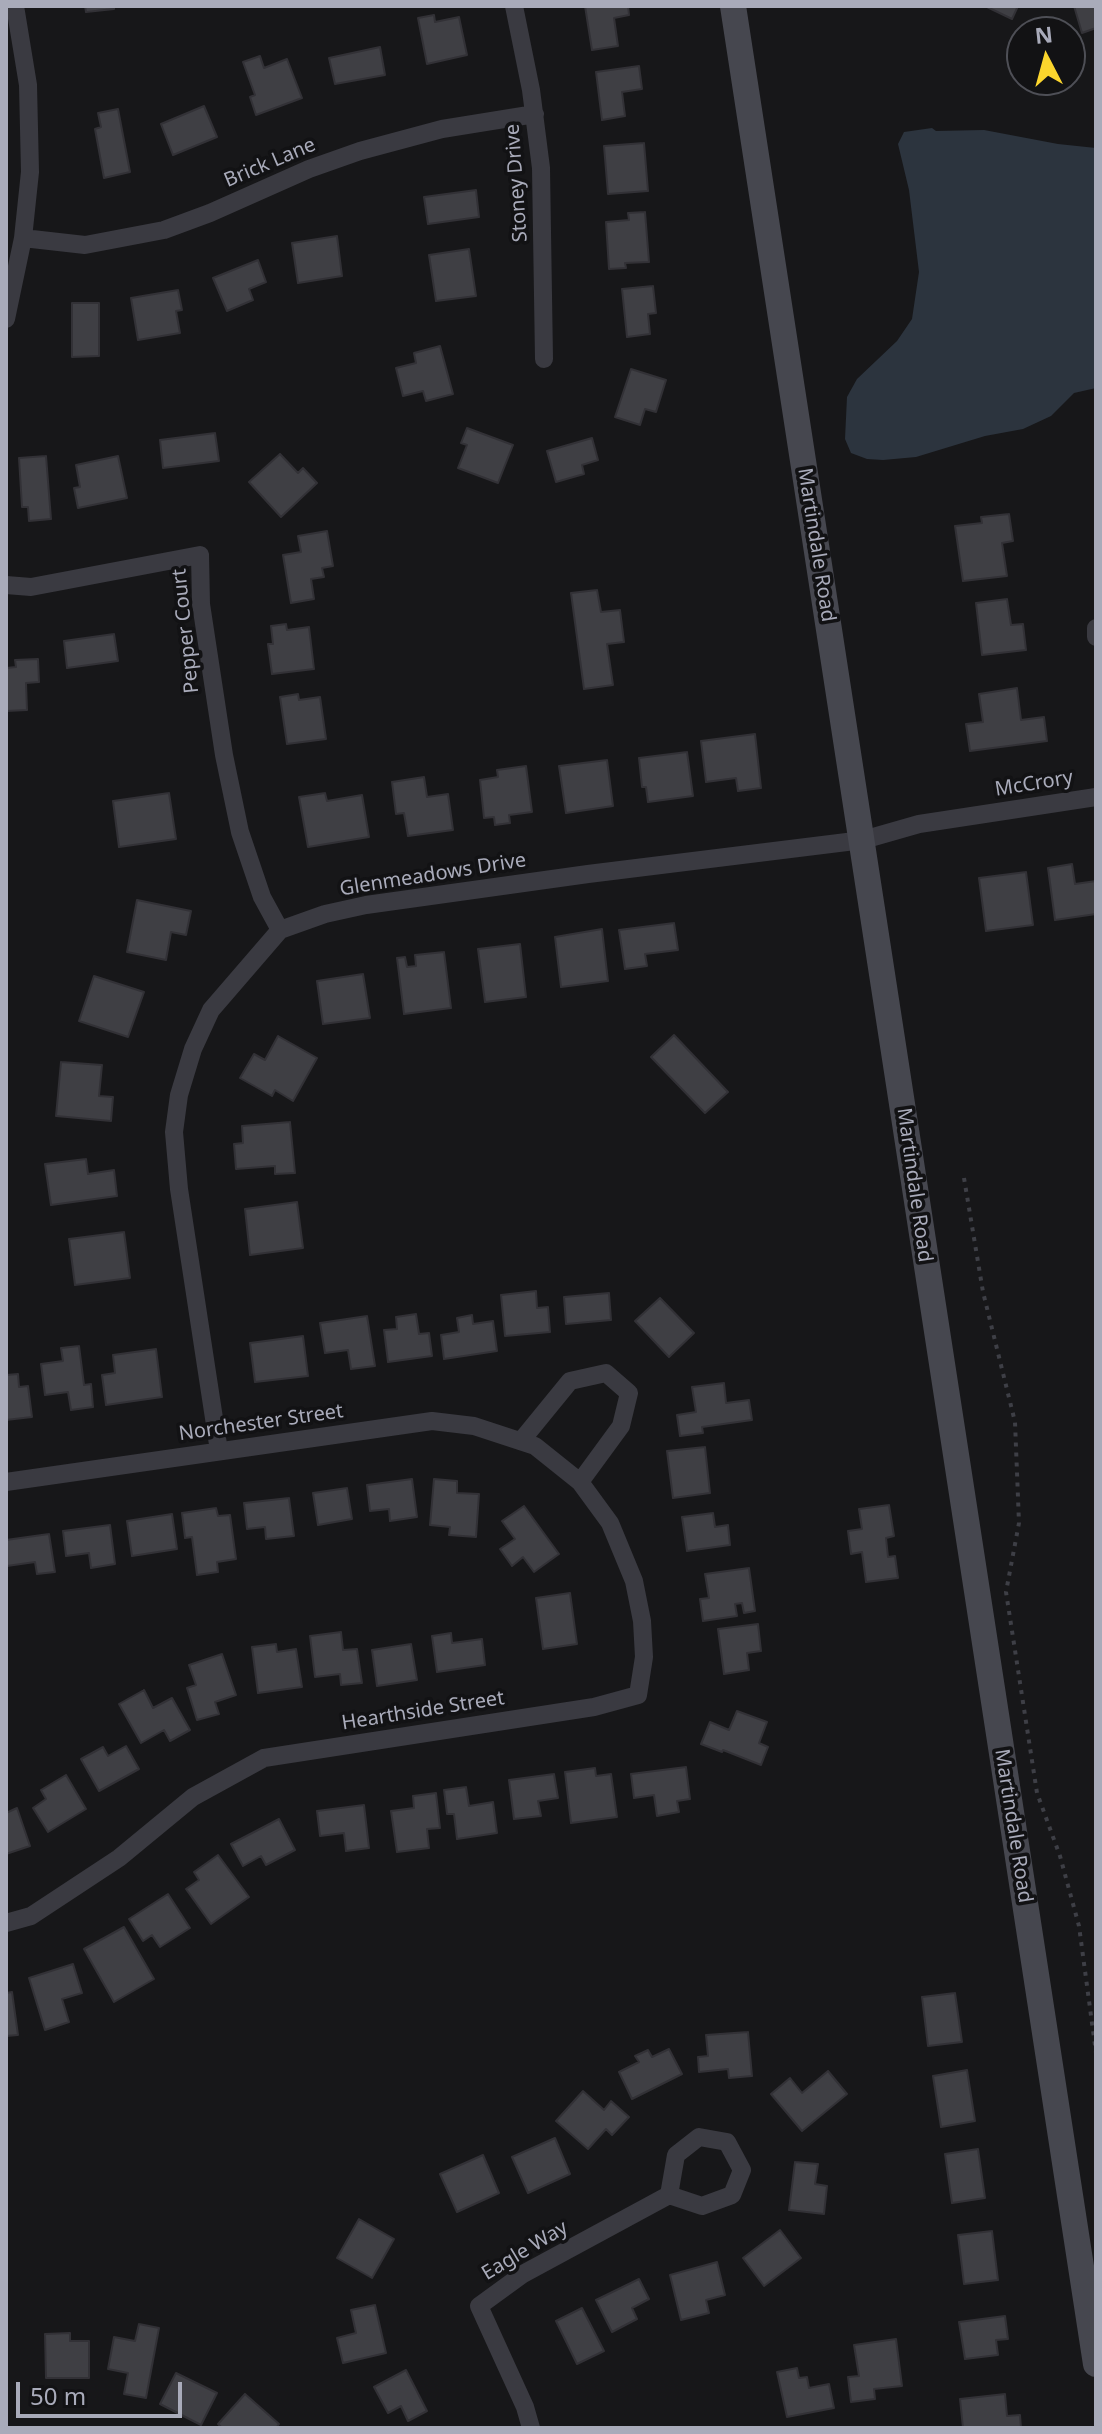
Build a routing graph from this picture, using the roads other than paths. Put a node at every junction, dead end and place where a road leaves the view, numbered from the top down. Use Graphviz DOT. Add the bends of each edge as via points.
graph roads {
  1 [pos="15,6"];
  2 [pos="514,6"];
  3 [pos="733,6"];
  4 [pos="535,114"];
  5 [pos="23,238"];
  6 [pos="6,319"];
  7 [pos="544,359"];
  8 [pos="6,585"];
  9 [pos="1096,628"];
  10 [pos="1096,637"];
  11 [pos="1096,797"];
  12 [pos="863,840"];
  13 [pos="280,930"];
  14 [pos="521,1441"];
  15 [pos="219,1451"];
  16 [pos="557,1463"];
  17 [pos="6,1482"];
  18 [pos="580,1482"];
  19 [pos="6,1923"];
  20 [pos="669,2195"];
  21 [pos="1090,2282"];
  22 [pos="1096,2364"];
  23 [pos="531,2428"];
  1 -- 5 [label="street" via="28,85 30,172"];
  2 -- 4 [label="street, Stoney Drive"];
  3 -- 12 [label="street, Martindale Road"];
  4 -- 5 [label="street, Brick Lane" via="442,129 360,151 164,230 85,245"];
  4 -- 7 [label="street, Stoney Drive" via="544,217"];
  5 -- 6 [label="street"];
  8 -- 13 [label="street, Pepper Court" via="31,587 200,555 201,604 224,755 248,861"];
  9 -- 10 [label="street"];
  11 -- 12 [label="street, McCrory" via="919,824"];
  12 -- 13 [label="street, Glenmeadows Drive" via="366,905"];
  12 -- 21 [label="street, Martindale Road"];
  13 -- 15 [label="street, Glenmeadows Drive" via="211,1010 182,1083 174,1132"];
  14 -- 15 [label="street, Norchester Street" via="474,1426 432,1421"];
  14 -- 16 [label="street, Norchester Street"];
  14 -- 18 [label="street" via="570,1381 606,1373 629,1393 621,1426"];
  15 -- 17 [label="street, Norchester Street"];
  16 -- 18 [label="street, Hearthside Street"];
  18 -- 19 [label="street, Hearthside Street" via="610,1523 634,1581 644,1657 638,1695 594,1707 264,1758 193,1797 119,1858 31,1916"];
  20 -- 23 [label="street, Eagle Way" via="523,2274 479,2306"];
  21 -- 22 [label="street, Martindale Road"];
}
